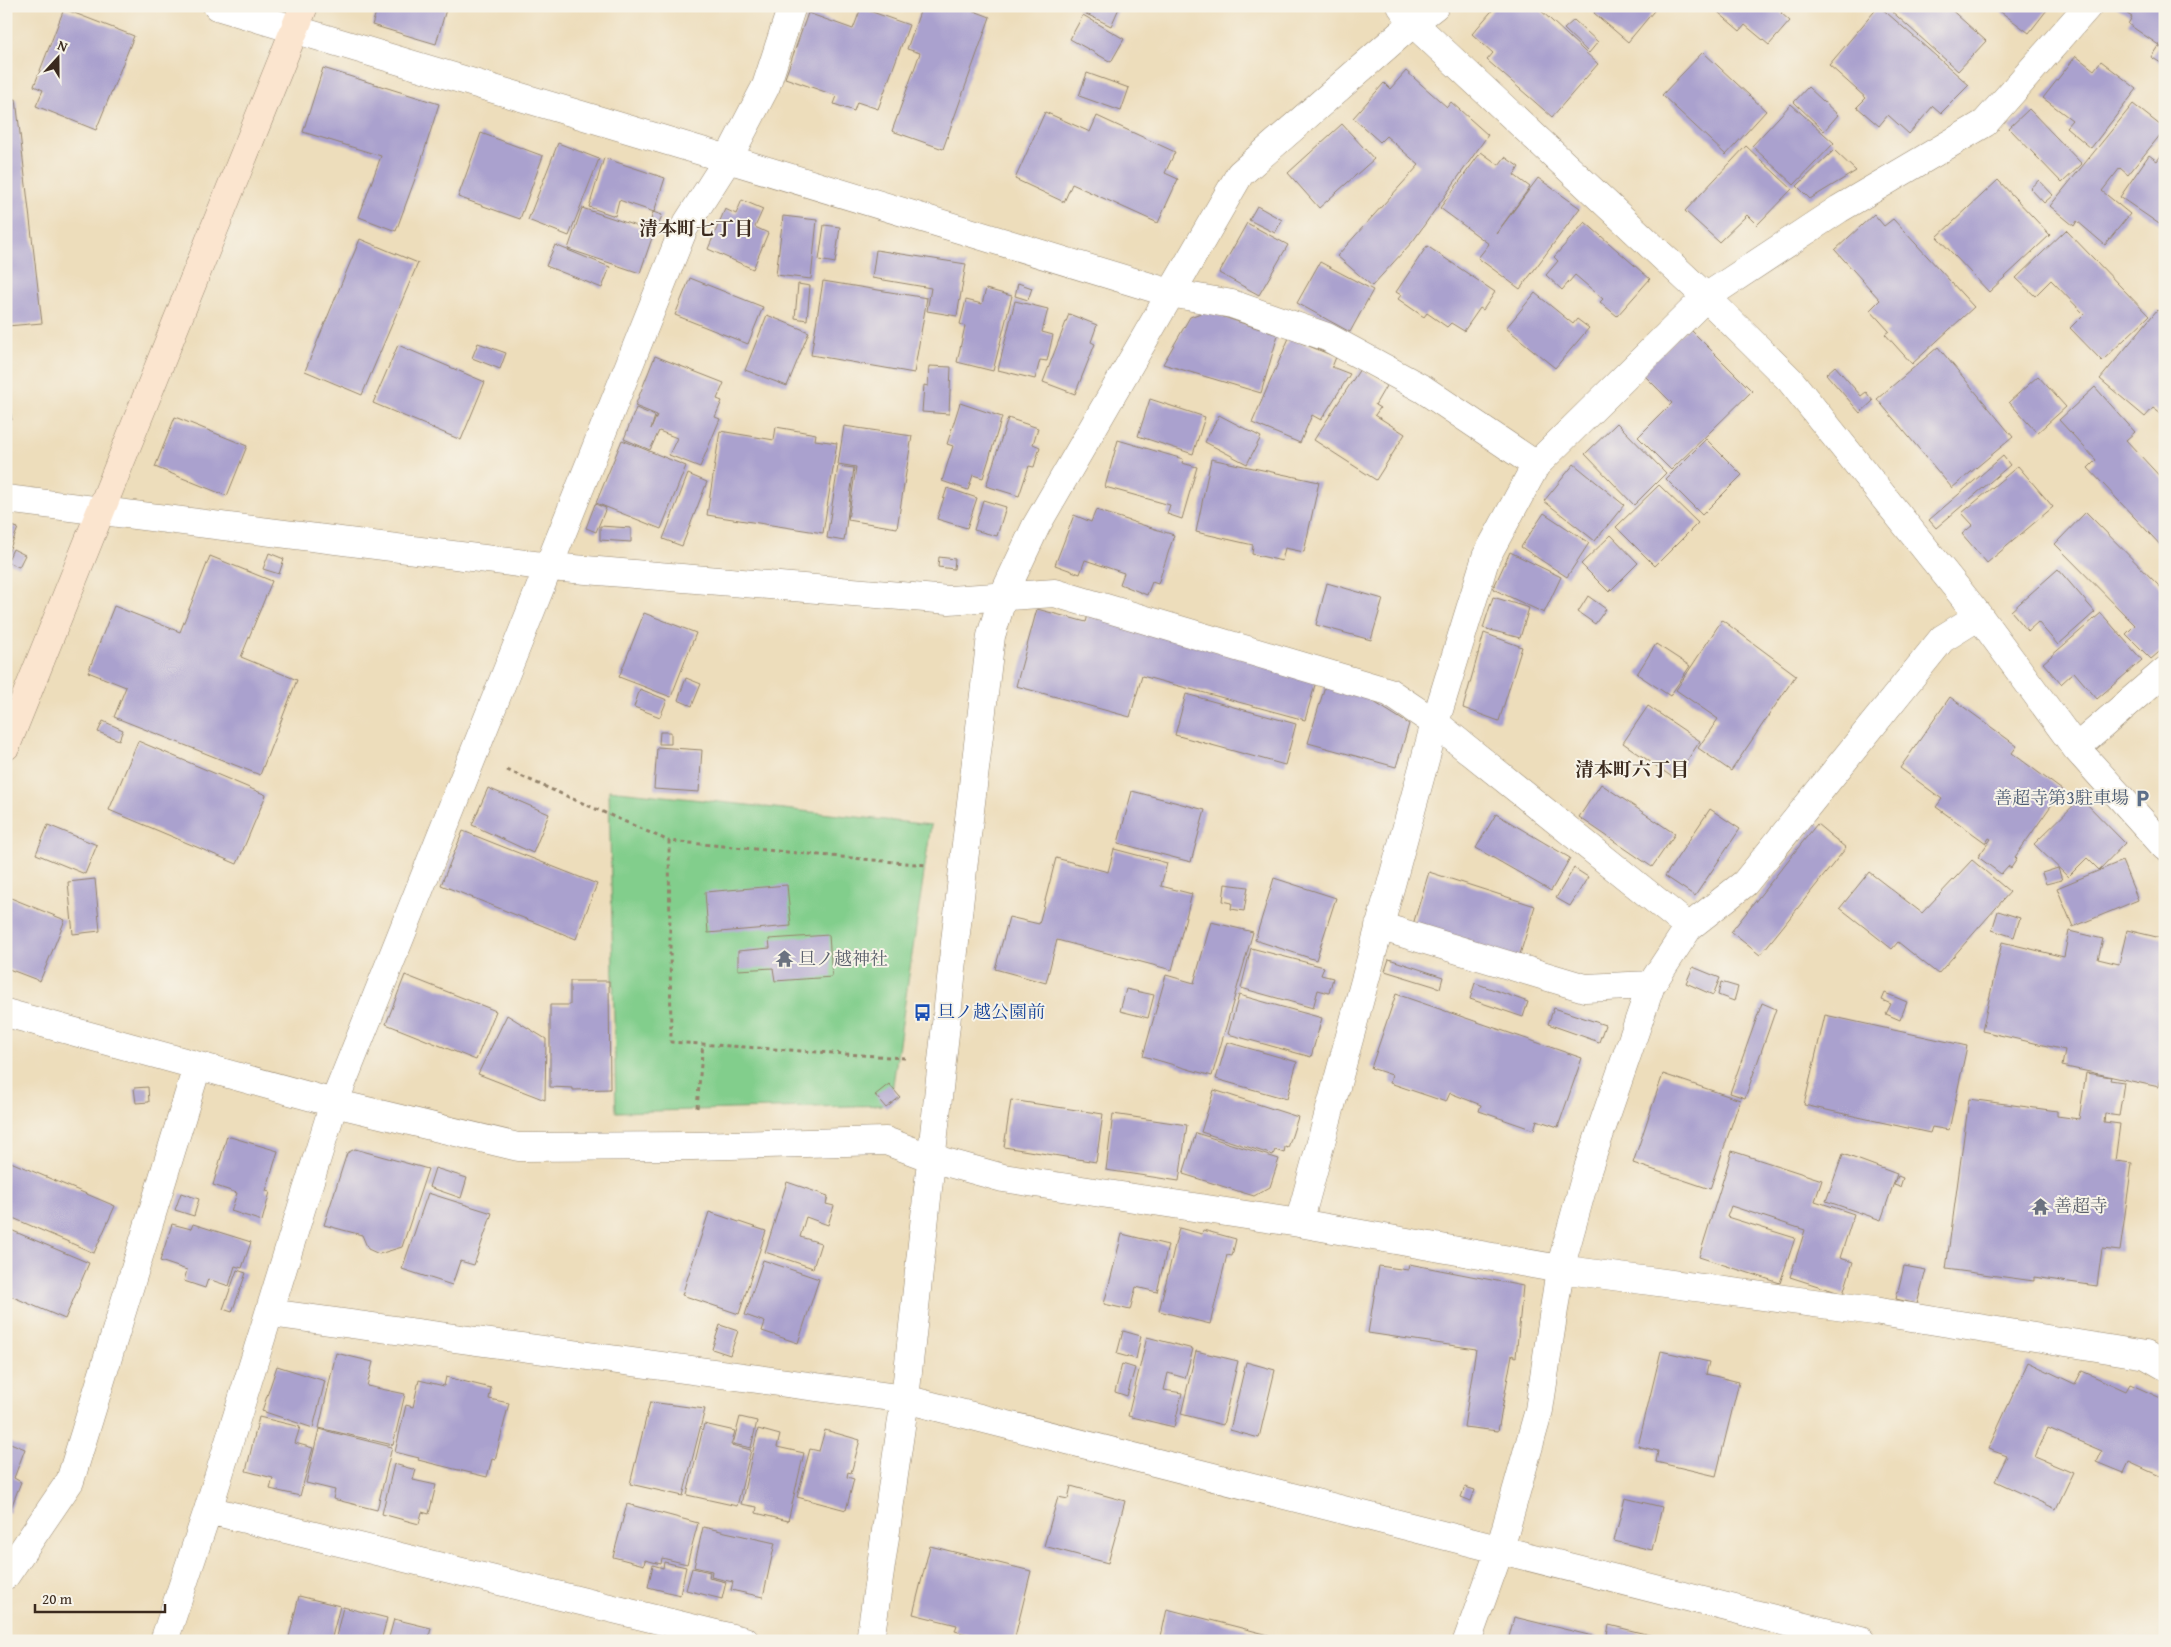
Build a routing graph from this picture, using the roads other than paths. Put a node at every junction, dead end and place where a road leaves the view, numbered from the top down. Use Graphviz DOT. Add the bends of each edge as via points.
graph roads {
  1 [pos="217,6"];
  2 [pos="792,6"];
  3 [pos="1435,6"];
  4 [pos="2088,6"];
  5 [pos="1407,14"];
  6 [pos="300,18"];
  7 [pos="728,159"];
  8 [pos="1170,293"];
  9 [pos="1706,297"];
  10 [pos="1536,465"];
  11 [pos="6,499"];
  12 [pos="102,511"];
  13 [pos="550,567"];
  14 [pos="1003,596"];
  15 [pos="1979,616"];
  16 [pos="2165,671"];
  17 [pos="1435,723"];
  18 [pos="6,746"];
  19 [pos="2076,748"];
  20 [pos="2165,847"];
  21 [pos="1379,926"];
  22 [pos="1689,927"];
  23 [pos="1651,985"];
  24 [pos="6,1013"];
  25 [pos="197,1067"];
  26 [pos="334,1103"];
  27 [pos="931,1158"];
  28 [pos="1299,1223"];
  29 [pos="1560,1268"];
  30 [pos="270,1313"];
  31 [pos="2165,1366"];
  32 [pos="905,1399"];
  33 [pos="208,1510"];
  34 [pos="1500,1549"];
  35 [pos="6,1575"];
  36 [pos="164,1641"];
  37 [pos="745,1641"];
  38 [pos="870,1641"];
  39 [pos="1467,1641"];
  40 [pos="1861,1641"];
  1 -- 6 [label="street"];
  2 -- 7 [label="street" via="766,86"];
  3 -- 5 [label="street"];
  4 -- 9 [label="street" via="1985,123 1839,209"];
  5 -- 8 [label="street" via="1240,174"];
  5 -- 9 [label="street"];
  6 -- 7 [label="street"];
  6 -- 12 [label="street"];
  7 -- 8 [label="street"];
  7 -- 13 [label="street" via="684,228"];
  8 -- 10 [label="street" via="1232,304 1327,337 1423,389"];
  8 -- 14 [label="street" via="1036,526"];
  9 -- 10 [label="street"];
  9 -- 15 [label="street" via="1790,380"];
  10 -- 17 [label="street" via="1486,557"];
  11 -- 12 [label="street"];
  12 -- 13 [label="street"];
  12 -- 18 [label="street"];
  13 -- 14 [label="street" via="949,600"];
  13 -- 26 [label="street"];
  14 -- 17 [label="street" via="1055,593 1389,692"];
  14 -- 27 [label="street" via="991,636"];
  15 -- 19 [label="street"];
  15 -- 22 [label="street" via="1942,639 1745,883"];
  16 -- 19 [label="street"];
  17 -- 21 [label="street"];
  17 -- 22 [label="street"];
  19 -- 20 [label="street"];
  21 -- 23 [label="street" via="1584,988"];
  21 -- 28 [label="street"];
  22 -- 23 [label="street"];
  23 -- 29 [label="street" via="1587,1171"];
  24 -- 25 [label="street"];
  25 -- 26 [label="street"];
  25 -- 35 [label="street" via="70,1481"];
  26 -- 27 [label="street" via="518,1147 886,1142"];
  26 -- 30 [label="street"];
  27 -- 28 [label="street" via="1003,1178"];
  27 -- 32 [label="street"];
  28 -- 29 [label="street"];
  29 -- 31 [label="street" via="1874,1311 2146,1355"];
  29 -- 34 [label="street" via="1539,1410"];
  30 -- 32 [label="street"];
  30 -- 33 [label="street"];
  32 -- 34 [label="street"];
  32 -- 38 [label="street"];
  33 -- 36 [label="street"];
  33 -- 37 [label="street"];
  34 -- 39 [label="street"];
  34 -- 40 [label="street"];
}
